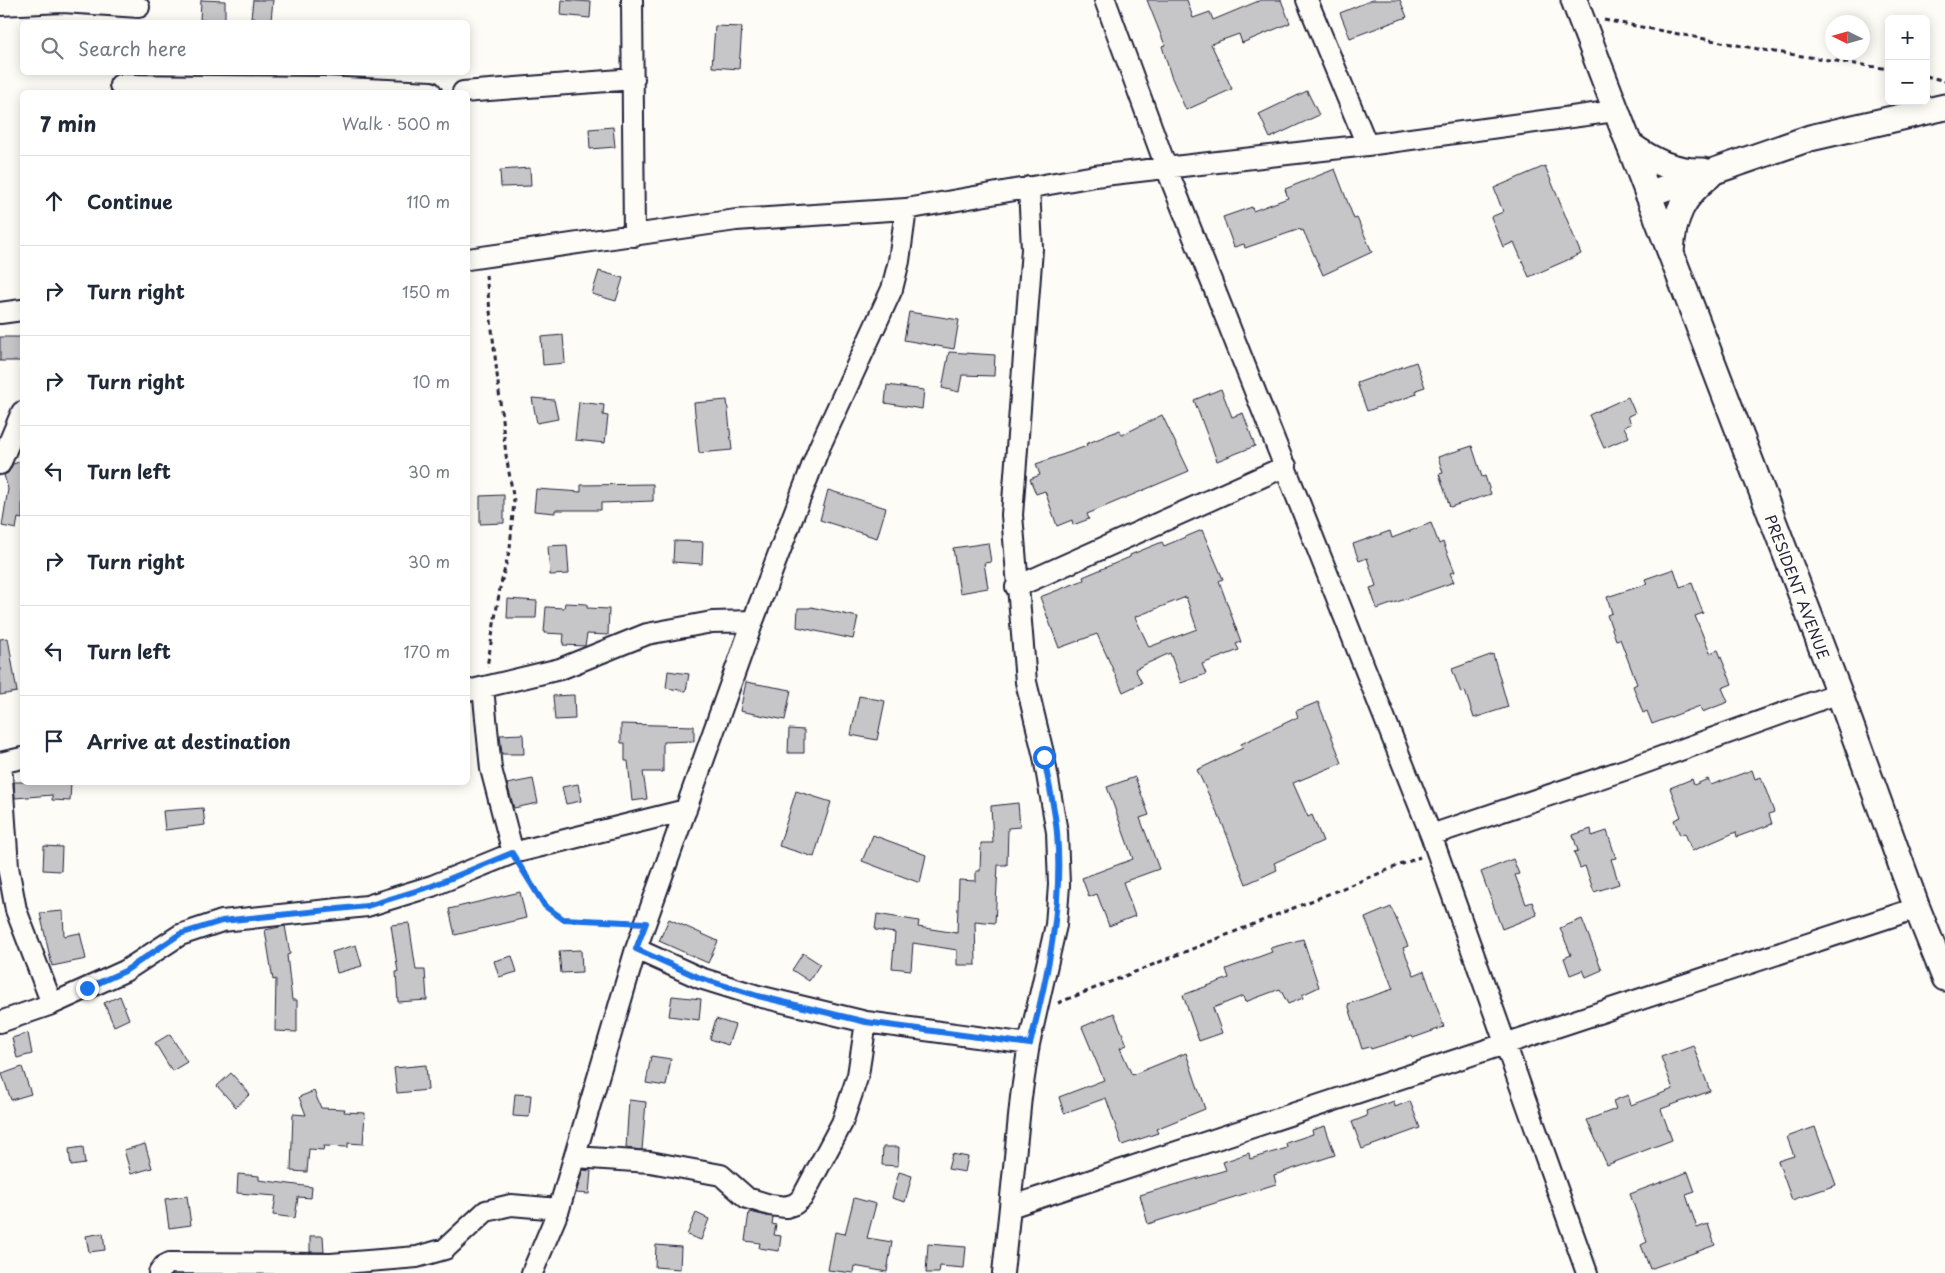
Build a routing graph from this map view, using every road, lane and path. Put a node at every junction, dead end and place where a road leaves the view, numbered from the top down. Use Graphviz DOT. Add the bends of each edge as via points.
graph roads {
  1 [pos="632,0"];
  2 [pos="1105,0"];
  3 [pos="1307,0"];
  4 [pos="0,5"];
  5 [pos="1577,8"];
  6 [pos="139,10"];
  7 [pos="1885,68"];
  8 [pos="1930,77"];
  9 [pos="634,79"];
  10 [pos="1945,81"];
  11 [pos="120,84"];
  12 [pos="388,90"];
  13 [pos="470,91"];
  14 [pos="1945,107"];
  15 [pos="1615,111"];
  16 [pos="1629,144"];
  17 [pos="1367,145"];
  18 [pos="1166,167"];
  19 [pos="1716,170"];
  20 [pos="1029,187"];
  21 [pos="1648,194"];
  22 [pos="906,209"];
  23 [pos="634,236"];
  24 [pos="1671,253"];
  25 [pos="476,258"];
  26 [pos="20,310"];
  27 [pos="0,313"];
  28 [pos="20,421"];
  29 [pos="10,453"];
  30 [pos="1286,466"];
  31 [pos="1016,586"];
  32 [pos="753,621"];
  33 [pos="475,690"];
  34 [pos="1839,693"];
  35 [pos="20,758"];
  36 [pos="1,763"];
  37 [pos="686,810"];
  38 [pos="1434,842"];
  39 [pos="512,853"];
  40 [pos="1917,908"];
  41 [pos="646,923"];
  42 [pos="636,949"];
  43 [pos="1945,978"];
  44 [pos="52,1004"];
  45 [pos="1038,1011"];
  46 [pos="0,1022"];
  47 [pos="866,1022"];
  48 [pos="1507,1043"];
  49 [pos="1030,1044"];
  50 [pos="575,1157"];
  51 [pos="1010,1207"];
  52 [pos="559,1209"];
  53 [pos="158,1273"];
  54 [pos="532,1273"];
  55 [pos="1003,1273"];
  56 [pos="1587,1273"];
  1 -- 9 [label="street"];
  2 -- 18 [label="street"];
  3 -- 17 [label="street"];
  4 -- 6 [label="street" via="63,2"];
  5 -- 7 [label="path" via="1769,51"];
  5 -- 15 [label="main road, PRESIDENT AVENUE"];
  8 -- 10 [label="path"];
  9 -- 13 [label="street"];
  9 -- 23 [label="street"];
  11 -- 12 [label="street"];
  14 -- 19 [label="main road" via="1810,138"];
  15 -- 16 [label="main road, PRESIDENT AVENUE"];
  15 -- 17 [label="street"];
  16 -- 19 [label="main road" via="1648,158 1669,167 1692,171"];
  16 -- 21 [label="main road, PRESIDENT AVENUE"];
  17 -- 18 [label="street"];
  18 -- 20 [label="street"];
  18 -- 30 [label="street"];
  19 -- 21 [label="main road"];
  19 -- 24 [label="main road" via="1696,186 1681,206 1672,229"];
  20 -- 22 [label="street"];
  20 -- 31 [label="street" via="1032,249 1012,515"];
  21 -- 24 [label="main road, PRESIDENT AVENUE"];
  22 -- 23 [label="street" via="736,220"];
  22 -- 32 [label="street" via="900,261 892,289 819,448"];
  23 -- 25 [label="street"];
  24 -- 34 [label="main road, PRESIDENT AVENUE"];
  25 -- 33 [label="path" via="514,502 510,548"];
  26 -- 27 [label="street"];
  28 -- 29 [label="street"];
  30 -- 31 [label="street"];
  30 -- 38 [label="street"];
  31 -- 45 [label="street" via="1026,682 1057,832 1059,885 1056,925"];
  32 -- 33 [label="street" via="712,622 647,634 560,668"];
  32 -- 37 [label="street"];
  33 -- 39 [label="street"];
  34 -- 38 [label="street"];
  34 -- 40 [label="main road, PRESIDENT AVENUE"];
  35 -- 36 [label="street"];
  36 -- 44 [label="street" via="8,867 16,910"];
  37 -- 39 [label="street"];
  37 -- 41 [label="street"];
  38 -- 45 [label="path"];
  38 -- 48 [label="street"];
  39 -- 41 [label="path" via="545,906 563,919"];
  39 -- 44 [label="street" via="432,886 367,906 222,921 180,934 125,971"];
  40 -- 43 [label="main road, PRESIDENT AVENUE"];
  40 -- 48 [label="street"];
  41 -- 42 [label="street"];
  42 -- 47 [label="street" via="700,978 758,996"];
  42 -- 50 [label="street"];
  44 -- 46 [label="street"];
  45 -- 49 [label="street"];
  47 -- 49 [label="street"];
  47 -- 50 [label="street" via="858,1075 842,1123 802,1198 794,1204 786,1207 770,1205 747,1198 721,1174 650,1162"];
  48 -- 51 [label="street"];
  48 -- 56 [label="street"];
  49 -- 51 [label="street"];
  50 -- 52 [label="street"];
  51 -- 55 [label="street"];
  52 -- 53 [label="street" via="511,1205 486,1211 445,1249 417,1257 331,1264 170,1264"];
  52 -- 54 [label="street"];
}
